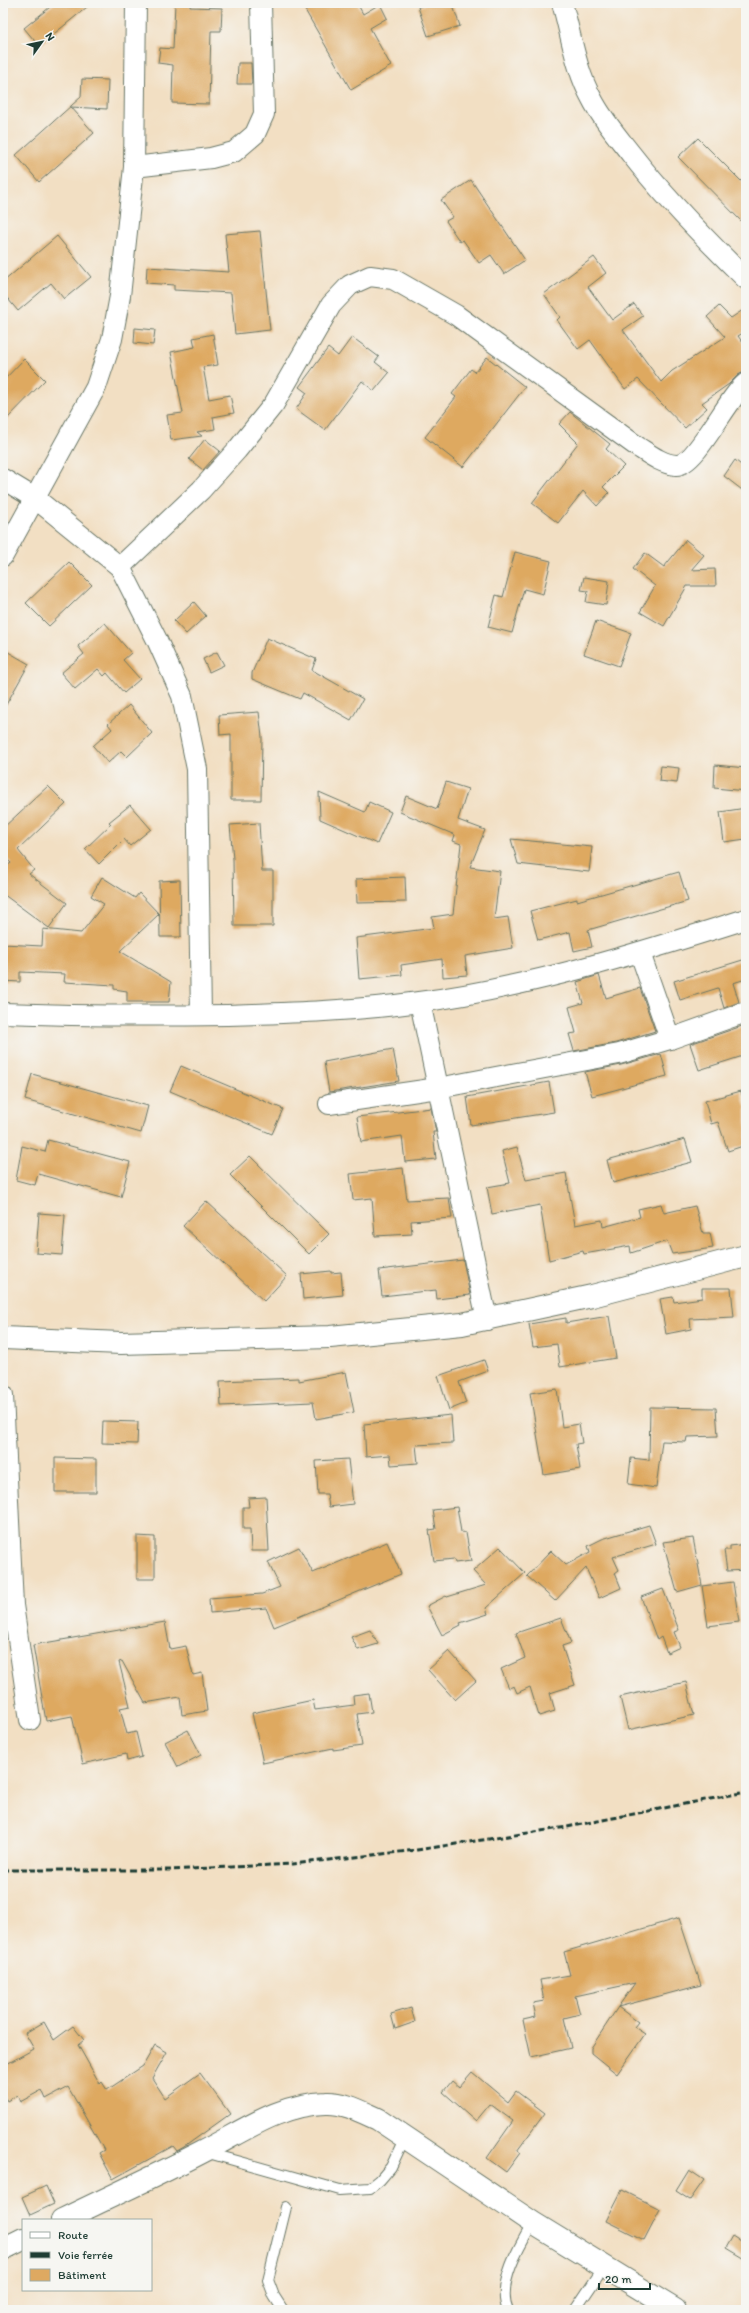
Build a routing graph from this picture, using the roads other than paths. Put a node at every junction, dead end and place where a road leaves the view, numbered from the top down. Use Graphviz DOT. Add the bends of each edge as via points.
graph roads {
  1 [pos="136,3"];
  2 [pos="261,3"];
  3 [pos="562,3"];
  4 [pos="134,167"];
  5 [pos="746,279"];
  6 [pos="746,383"];
  7 [pos="3,479"];
  8 [pos="36,499"];
  9 [pos="3,556"];
  10 [pos="120,567"];
  11 [pos="746,919"];
  12 [pos="640,953"];
  13 [pos="420,1002"];
  14 [pos="746,1012"];
  15 [pos="3,1013"];
  16 [pos="201,1015"];
  17 [pos="670,1039"];
  18 [pos="438,1088"];
  19 [pos="329,1104"];
  20 [pos="746,1256"];
  21 [pos="487,1320"];
  22 [pos="3,1338"];
  23 [pos="3,1395"];
  24 [pos="30,1720"];
  25 [pos="404,2139"];
  26 [pos="204,2152"];
  27 [pos="286,2207"];
  28 [pos="64,2219"];
  29 [pos="533,2223"];
  30 [pos="22,2240"];
  31 [pos="3,2249"];
  32 [pos="604,2267"];
  33 [pos="282,2310"];
  34 [pos="508,2310"];
  35 [pos="575,2310"];
  36 [pos="675,2310"];
  1 -- 4 [label="street"];
  2 -- 4 [label="street" via="264,114 255,134 234,152 211,158"];
  3 -- 5 [label="street" via="591,98 605,120 691,226"];
  4 -- 8 [label="street" via="120,296 112,339 96,387"];
  6 -- 10 [label="street" via="722,411 695,454 686,462 677,465 663,462 638,447 456,315 393,278 370,276 350,286 332,305 274,404 237,450 201,490"];
  7 -- 8 [label="street"];
  8 -- 9 [label="street"];
  8 -- 10 [label="street"];
  10 -- 16 [label="street" via="158,640 182,696 197,770"];
  11 -- 12 [label="street"];
  12 -- 13 [label="street" via="532,981"];
  12 -- 17 [label="street"];
  13 -- 16 [label="street" via="307,1013"];
  13 -- 18 [label="street"];
  14 -- 17 [label="street"];
  15 -- 16 [label="street" via="98,1017"];
  17 -- 18 [label="street" via="619,1054"];
  18 -- 19 [label="street"];
  18 -- 21 [label="street"];
  20 -- 21 [label="street"];
  21 -- 22 [label="street" via="330,1337 121,1343"];
  23 -- 24 [label="street" via="13,1605"];
  25 -- 26 [label="street" via="378,2119 352,2107 327,2103 284,2110"];
  25 -- 26 [label="lane" via="391,2167 370,2188 340,2190"];
  25 -- 29 [label="street"];
  26 -- 28 [label="street"];
  27 -- 33 [label="lane" via="268,2280"];
  29 -- 32 [label="street"];
  29 -- 34 [label="lane" via="521,2244 504,2288"];
  30 -- 31 [label="street"];
  32 -- 35 [label="lane"];
  32 -- 36 [label="street"];
}
